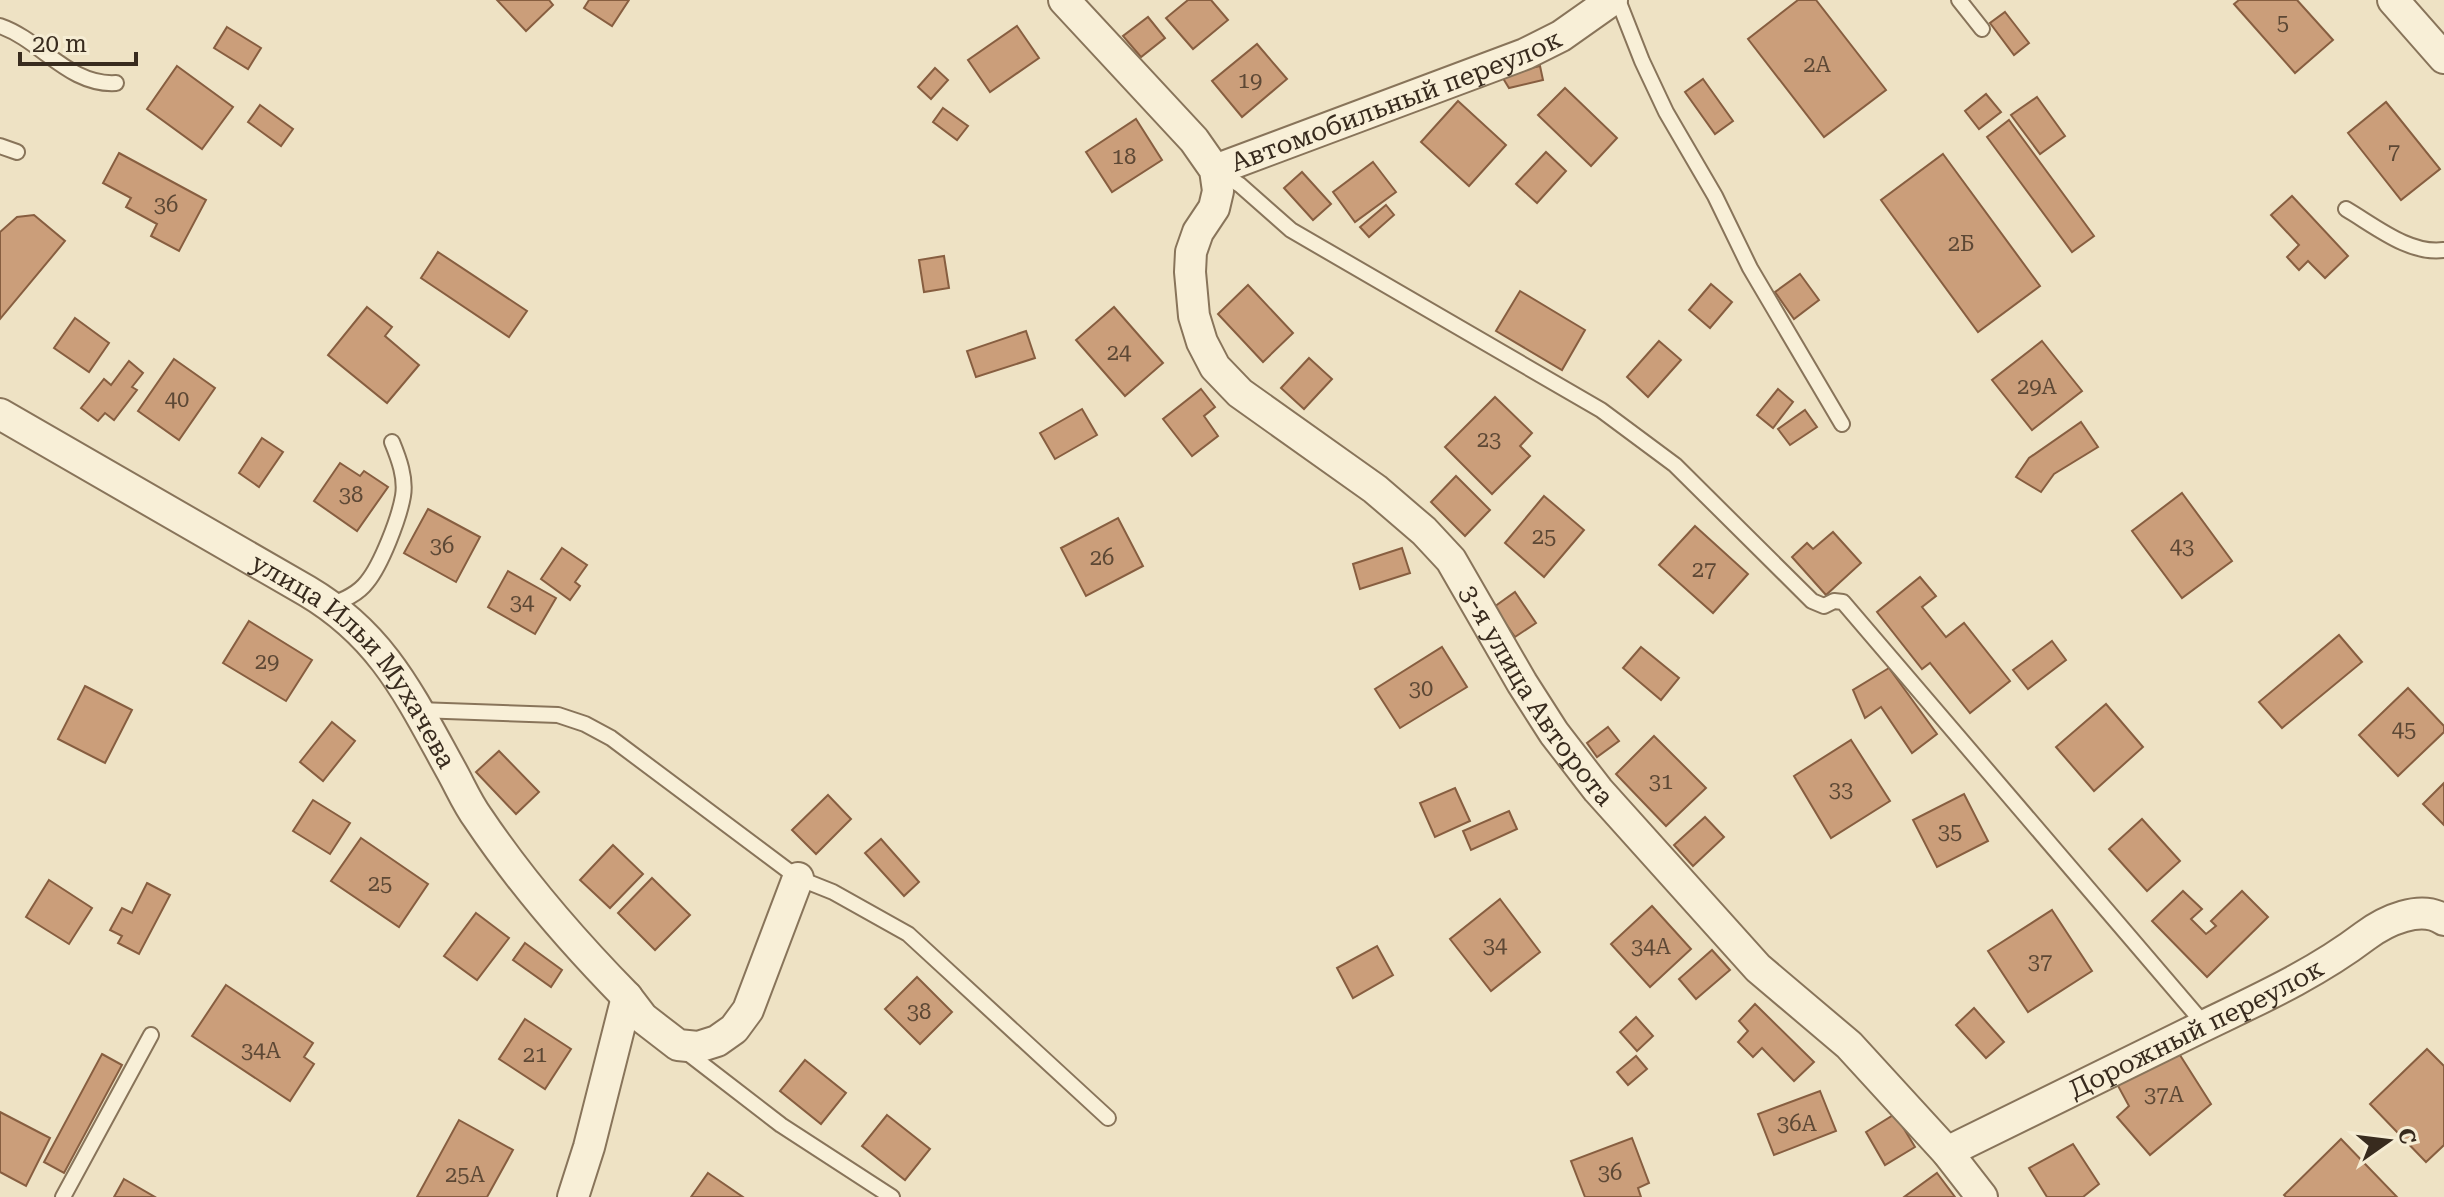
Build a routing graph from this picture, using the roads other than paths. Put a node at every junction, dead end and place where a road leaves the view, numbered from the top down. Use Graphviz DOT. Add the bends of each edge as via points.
graph roads {
  1 [pos="1064,0"];
  2 [pos="1612,0"];
  3 [pos="1618,0"];
  4 [pos="1959,0"];
  5 [pos="2393,0"];
  6 [pos="0,26"];
  7 [pos="1982,29"];
  8 [pos="2444,58"];
  9 [pos="116,83"];
  10 [pos="0,146"];
  11 [pos="17,152"];
  12 [pos="1215,170"];
  13 [pos="2346,209"];
  14 [pos="2444,250"];
  15 [pos="0,414"];
  16 [pos="1842,424"];
  17 [pos="392,442"];
  18 [pos="330,605"];
  19 [pos="418,710"];
  20 [pos="798,878"];
  21 [pos="2444,920"];
  22 [pos="627,997"];
  23 [pos="2205,1025"];
  24 [pos="151,1035"];
  25 [pos="678,1045"];
  26 [pos="1108,1118"];
  27 [pos="1947,1152"];
  28 [pos="63,1197"];
  29 [pos="573,1197"];
  30 [pos="892,1197"];
  31 [pos="1982,1197"];
  1 -- 12 [label="street" via="1194,140"];
  2 -- 12 [label="street, Автомобильный переулок" via="1525,54"];
  3 -- 16 [label="lane" via="1666,112"];
  4 -- 7 [label="lane"];
  5 -- 8 [label="street"];
  6 -- 9 [label="lane" via="80,78"];
  10 -- 11 [label="lane"];
  12 -- 23 [label="lane" via="1291,230 1601,410 1675,465 1812,601 1824,606 1839,600 1852,610"];
  12 -- 27 [label="street, 3-я улица Авторота" via="1214,208 1195,242 1190,272 1194,316 1215,367 1240,393 1375,489 1424,531 1451,560 1499,647 1598,790 1758,968 1849,1045"];
  13 -- 14 [label="lane" via="2408,245 2428,253"];
  15 -- 18 [label="street, улица Ильи Мухачева"];
  17 -- 18 [label="lane" via="403,495 395,521 367,582"];
  18 -- 19 [label="street, улица Ильи Мухачева" via="377,648"];
  19 -- 20 [label="lane" via="558,715 585,724"];
  19 -- 22 [label="street, улица Ильи Мухачева" via="477,817 581,950"];
  20 -- 25 [label="street" via="748,1010 717,1041 698,1047"];
  20 -- 26 [label="lane" via="908,934"];
  21 -- 23 [label="street, Дорожный переулок" via="2436,914 2412,914 2377,927 2269,996"];
  22 -- 25 [label="street, улица Ильи Мухачева" via="643,1018"];
  22 -- 29 [label="street"];
  23 -- 27 [label="street, Дорожный переулок"];
  24 -- 28 [label="lane"];
  25 -- 30 [label="lane" via="781,1125"];
  27 -- 31 [label="street, 3-я улица Авторота"];
}
